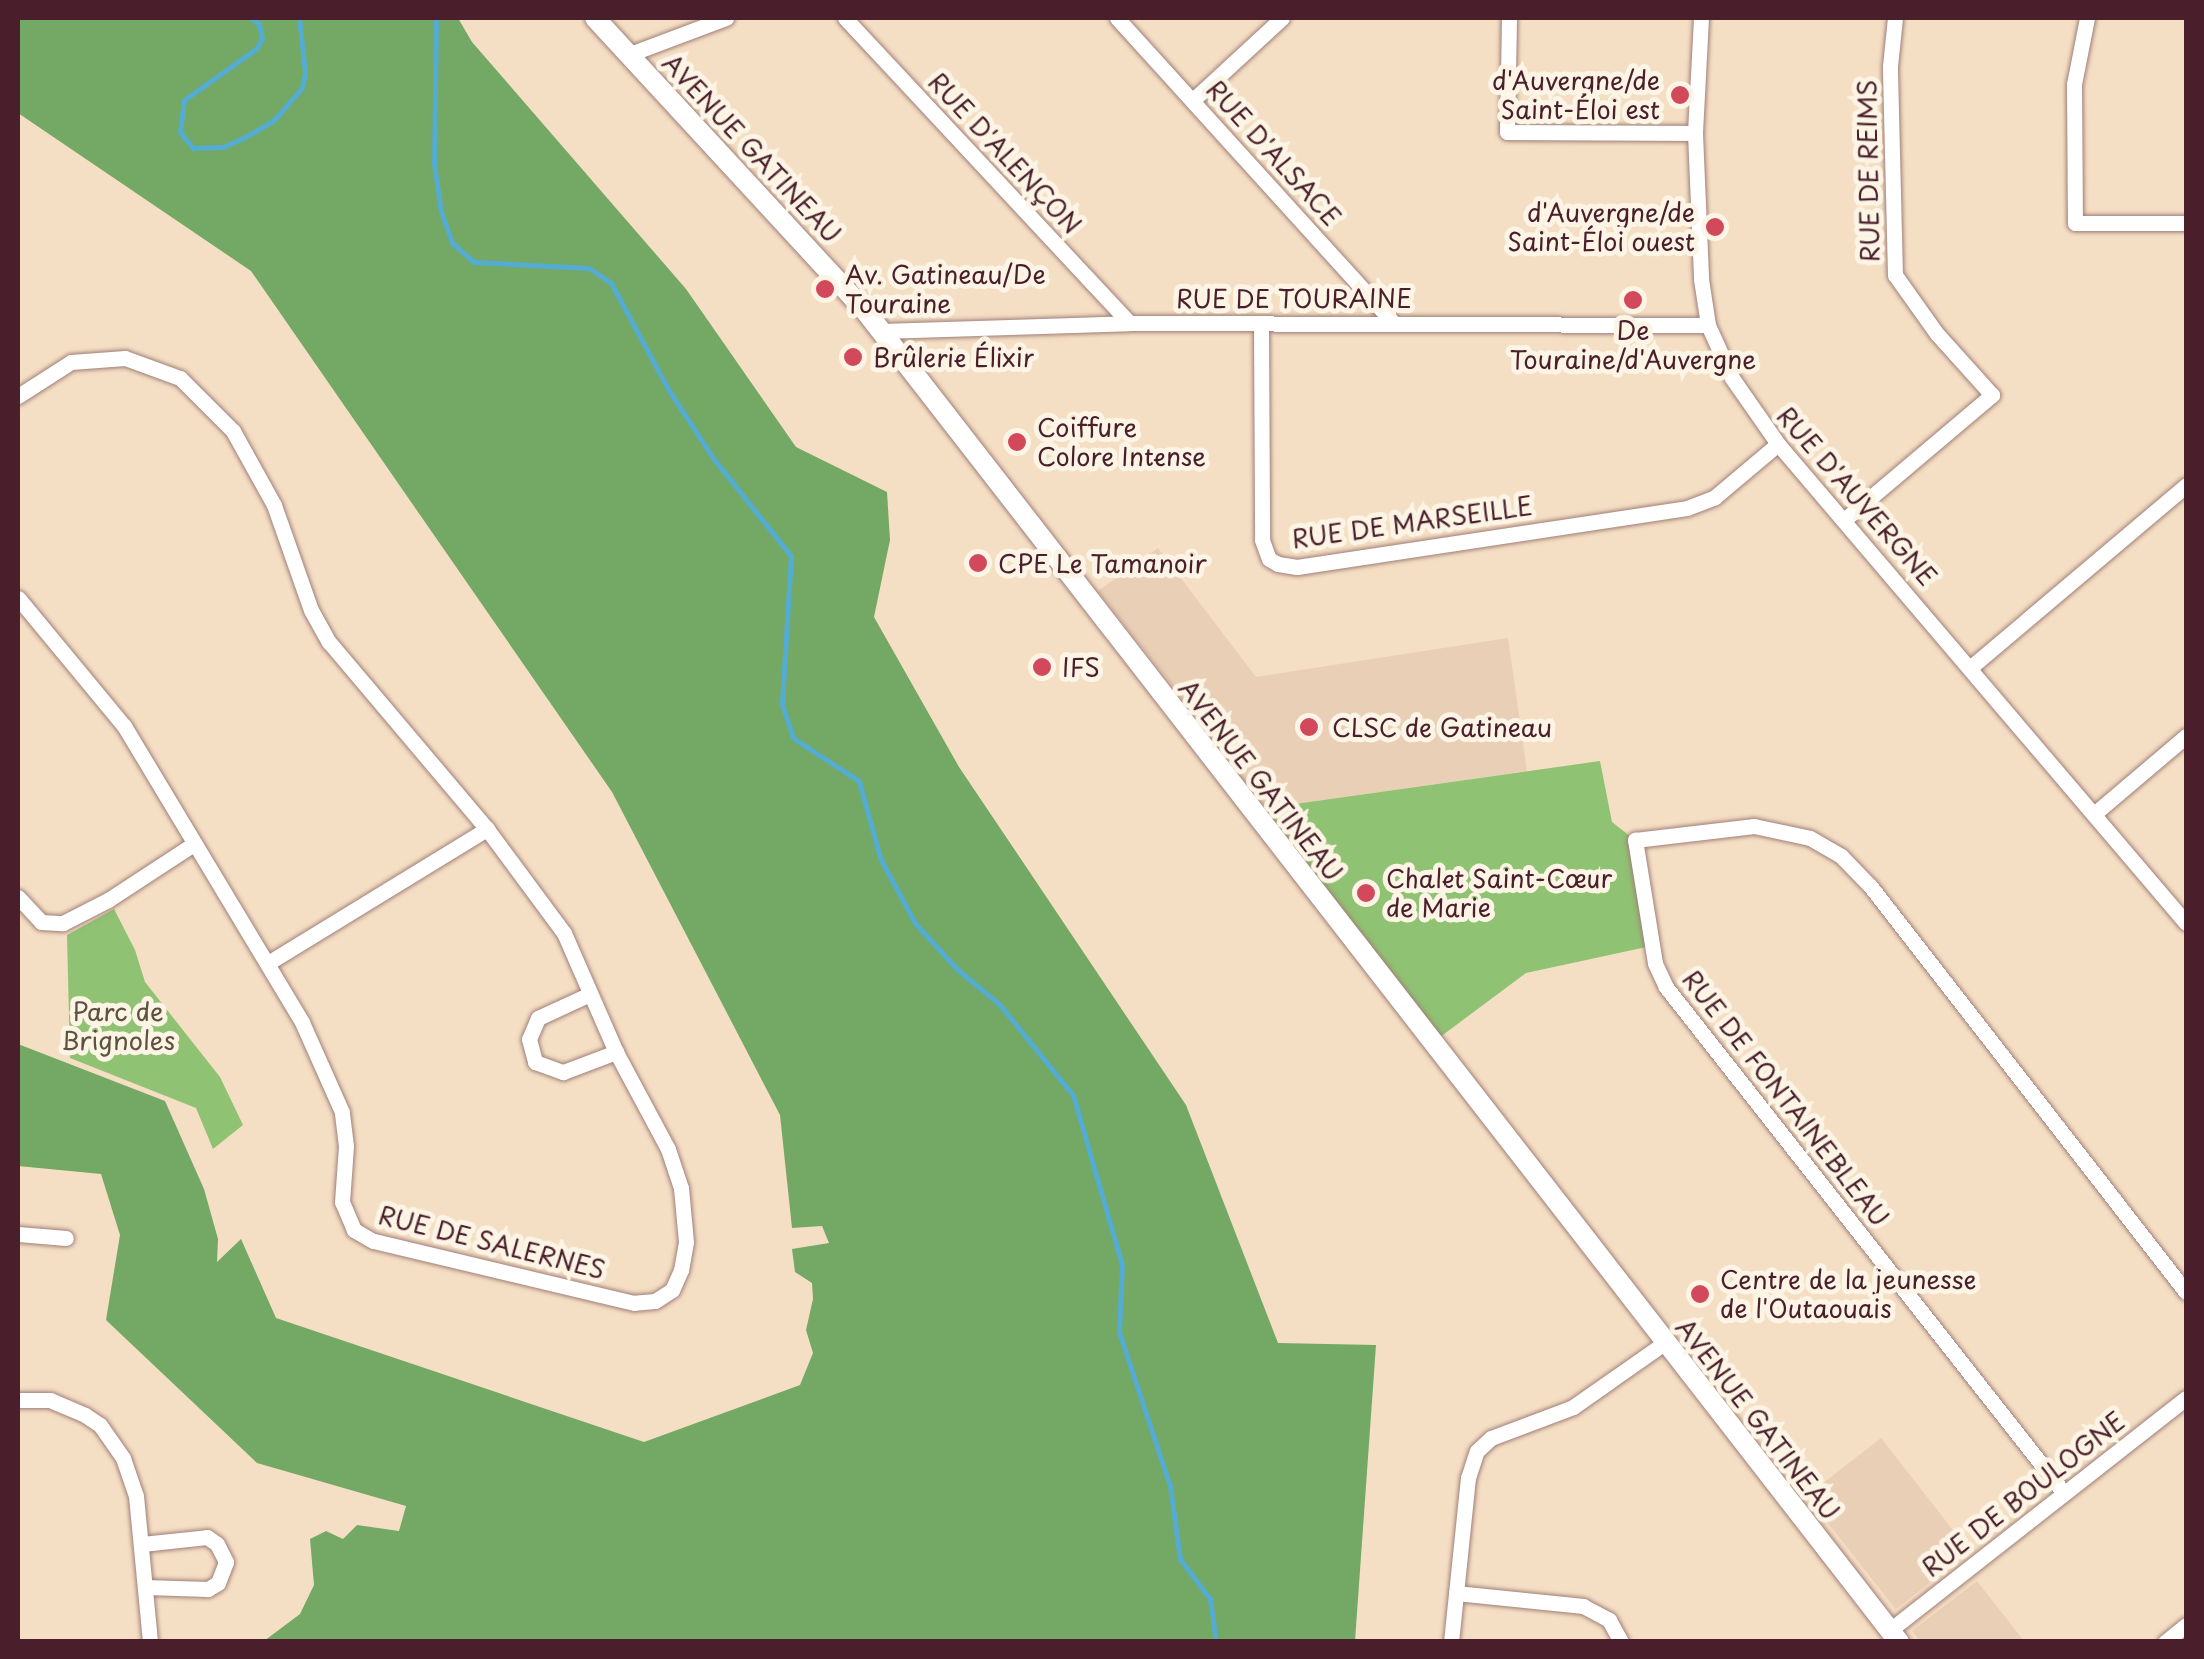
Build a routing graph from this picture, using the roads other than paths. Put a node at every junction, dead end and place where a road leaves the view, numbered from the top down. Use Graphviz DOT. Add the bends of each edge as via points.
graph roads {
  1 [pos="595,18"];
  2 [pos="726,18"];
  3 [pos="844,18"];
  4 [pos="1117,18"];
  5 [pos="1282,18"];
  6 [pos="1508,18"];
  7 [pos="1700,18"];
  8 [pos="1896,18"];
  9 [pos="2087,18"];
  10 [pos="630,54"];
  11 [pos="1193,100"];
  12 [pos="1695,133"];
  13 [pos="2186,223"];
  14 [pos="1394,322"];
  15 [pos="1129,323"];
  16 [pos="1261,324"];
  17 [pos="1708,325"];
  18 [pos="880,331"];
  19 [pos="18,396"];
  20 [pos="1778,444"];
  21 [pos="2186,485"];
  22 [pos="1844,520"];
  23 [pos="18,598"];
  24 [pos="1971,667"];
  25 [pos="2186,736"];
  26 [pos="2094,814"];
  27 [pos="487,829"];
  28 [pos="192,845"];
  29 [pos="18,897"];
  30 [pos="2186,923"];
  31 [pos="268,963"];
  32 [pos="590,994"];
  33 [pos="616,1052"];
  34 [pos="18,1234"];
  35 [pos="66,1238"];
  36 [pos="2186,1292"];
  37 [pos="1666,1342"];
  38 [pos="2186,1398"];
  39 [pos="18,1400"];
  40 [pos="2064,1494"];
  41 [pos="142,1544"];
  42 [pos="146,1587"];
  43 [pos="1456,1593"];
  44 [pos="2186,1625"];
  45 [pos="1895,1636"];
  46 [pos="150,1642"];
  47 [pos="1451,1642"];
  48 [pos="1621,1642"];
  49 [pos="2165,1642"];
  1 -- 10 [label="street, AVENUE GATINEAU"];
  2 -- 10 [label="street"];
  3 -- 15 [label="street, RUE D'ALENÇON"];
  4 -- 11 [label="street, RUE D'ALSACE"];
  5 -- 11 [label="street"];
  6 -- 12 [label="street" via="1507,132"];
  7 -- 12 [label="street, RUE D'AUVERGNE"];
  8 -- 22 [label="street, RUE DE REIMS" via="1890,50 1895,275 1992,395"];
  9 -- 13 [label="street" via="2074,84 2075,223"];
  10 -- 18 [label="street, AVENUE GATINEAU"];
  11 -- 14 [label="street, RUE D'ALSACE"];
  12 -- 17 [label="street, RUE D'AUVERGNE"];
  14 -- 16 [label="street, RUE DE TOURAINE"];
  14 -- 17 [label="street, RUE DE TOURAINE"];
  15 -- 16 [label="street, RUE DE TOURAINE"];
  15 -- 18 [label="street, RUE DE TOURAINE"];
  16 -- 20 [label="street, RUE DE MARSEILLE" via="1262,540 1278,564 1298,567 1687,508 1715,498"];
  17 -- 20 [label="street, RUE D'AUVERGNE" via="1732,378"];
  18 -- 37 [label="street, AVENUE GATINEAU"];
  19 -- 27 [label="street, RUE DE SALERNES" via="56,368 104,356 164,369 198,392 260,475 311,610 330,642"];
  20 -- 22 [label="street, RUE D'AUVERGNE"];
  21 -- 24 [label="street"];
  22 -- 24 [label="street, RUE D'AUVERGNE"];
  23 -- 28 [label="street, RUE DE SALERNES" via="124,726"];
  24 -- 26 [label="street, RUE D'AUVERGNE"];
  25 -- 26 [label="street"];
  26 -- 30 [label="street, RUE D'AUVERGNE"];
  27 -- 31 [label="street"];
  27 -- 32 [label="street, RUE DE SALERNES" via="557,920"];
  28 -- 29 [label="street" via="62,923 42,922"];
  28 -- 31 [label="street, RUE DE SALERNES"];
  31 -- 33 [label="street, RUE DE SALERNES" via="338,1097 346,1146 342,1202 354,1230 373,1240 644,1303 664,1297 677,1282 686,1222 668,1149"];
  32 -- 33 [label="street, RUE DE SALERNES"];
  32 -- 33 [label="street" via="538,1018 529,1039 534,1062 563,1072"];
  34 -- 35 [label="street"];
  36 -- 40 [label="street, RUE DE FONTAINEBLEAU" via="1841,856 1810,838 1754,826 1636,840 1655,962 1666,987"];
  37 -- 43 [label="street" via="1572,1407 1483,1444 1468,1478"];
  37 -- 45 [label="street, AVENUE GATINEAU"];
  38 -- 40 [label="street, RUE DE BOULOGNE"];
  39 -- 41 [label="street" via="68,1406 107,1432 130,1473"];
  40 -- 45 [label="street, RUE DE BOULOGNE"];
  41 -- 42 [label="street"];
  41 -- 42 [label="street" via="207,1537 226,1562 218,1584 208,1590"];
  42 -- 46 [label="street"];
  43 -- 47 [label="street"];
  43 -- 48 [label="street" via="1583,1606 1609,1620"];
  44 -- 49 [label="street"];
}
